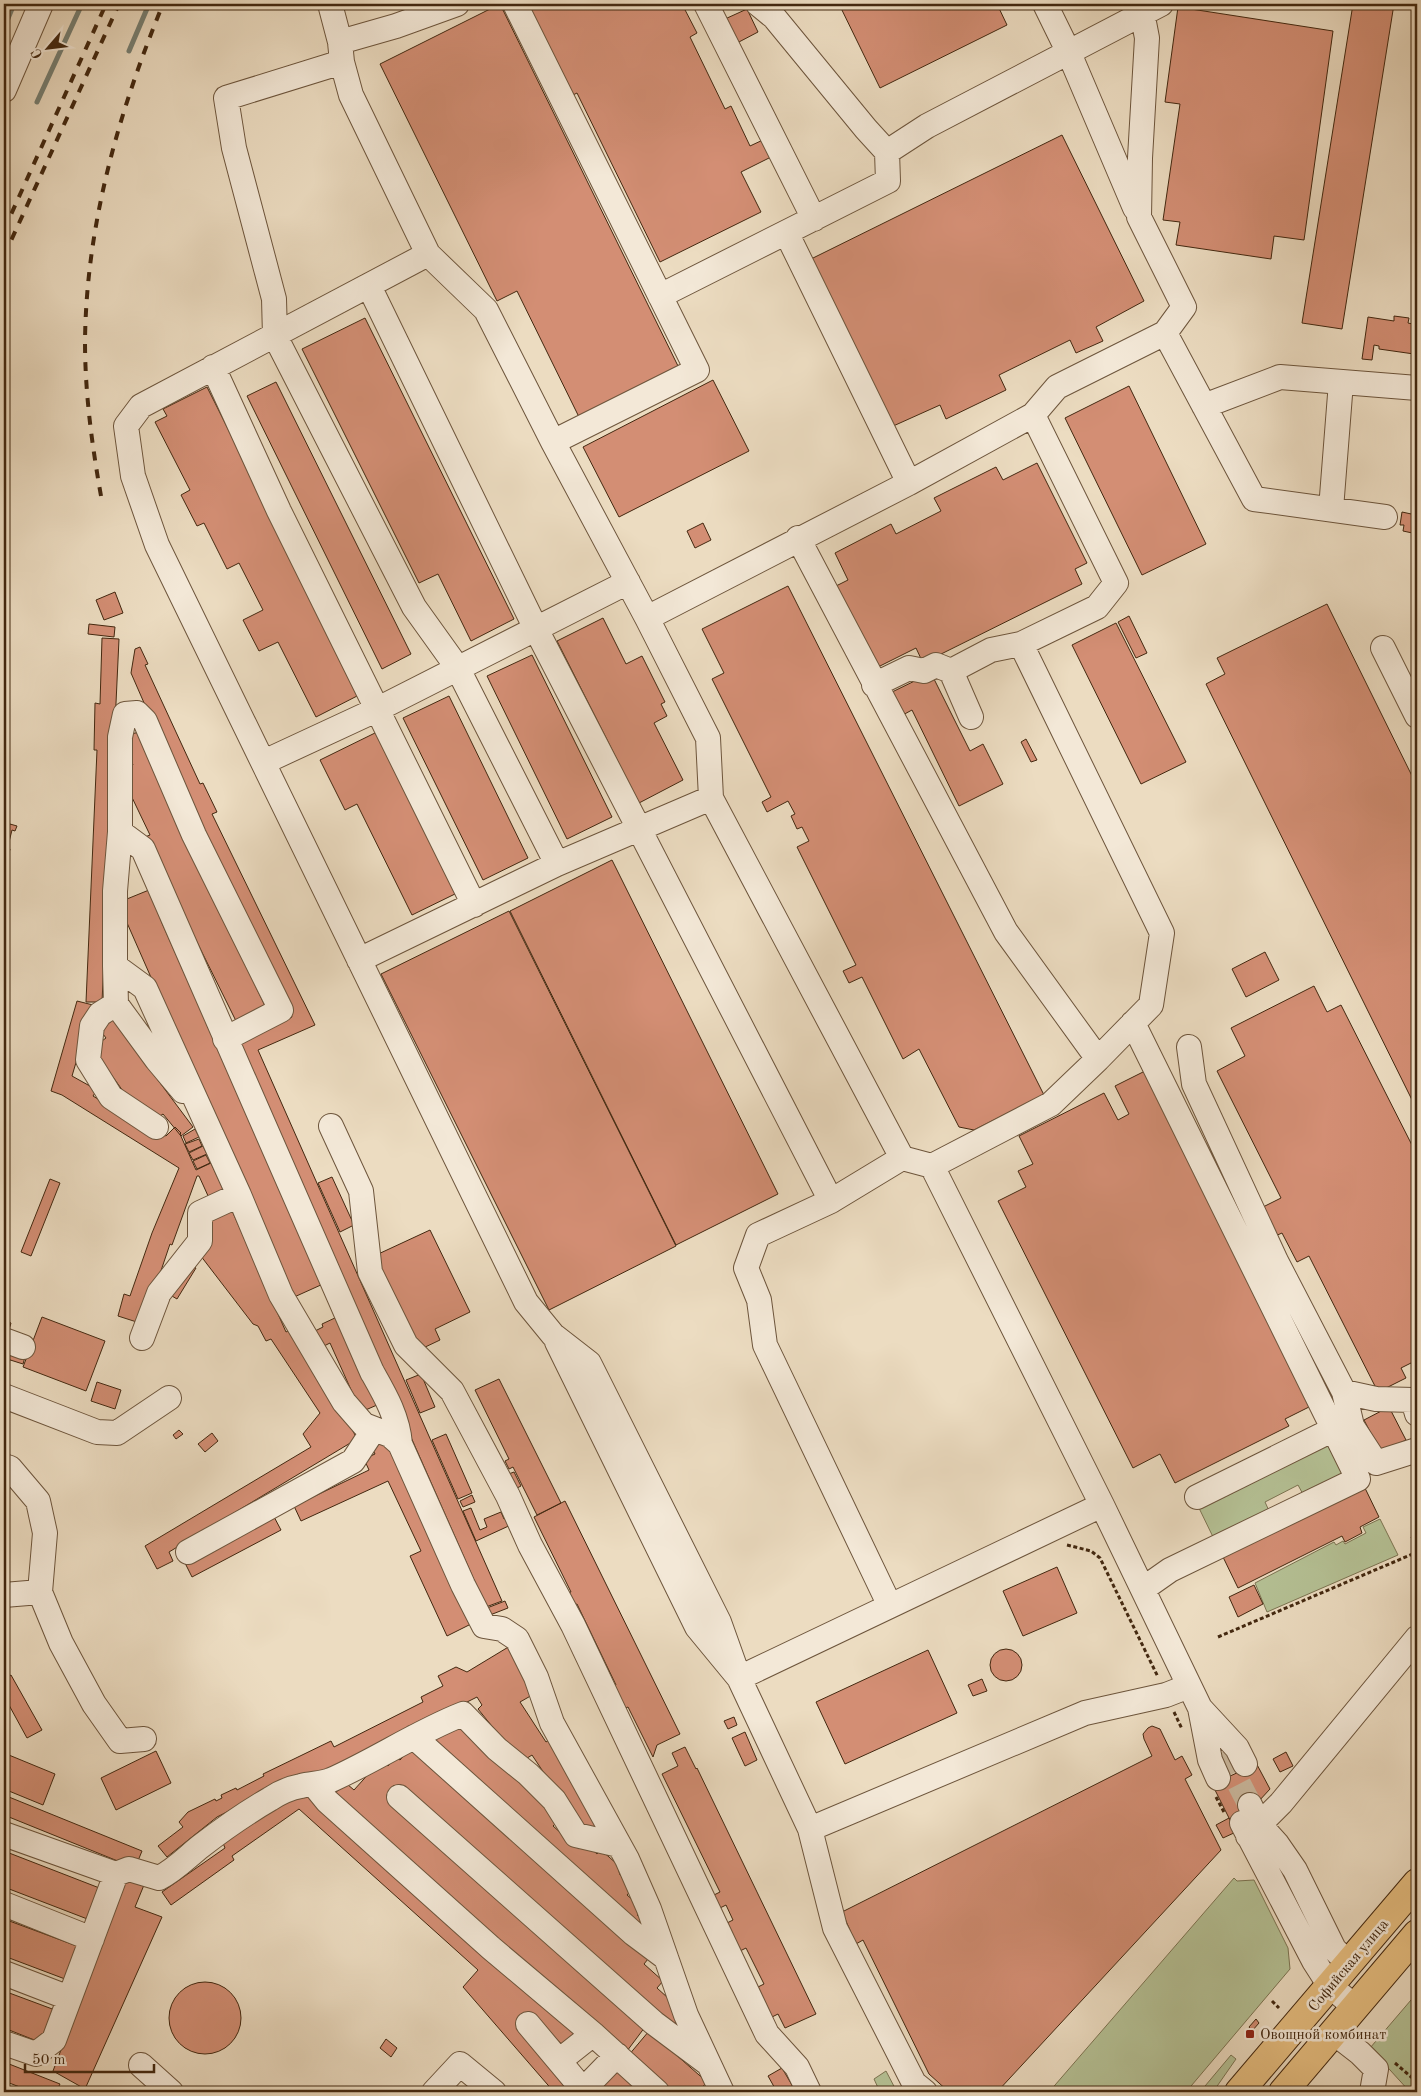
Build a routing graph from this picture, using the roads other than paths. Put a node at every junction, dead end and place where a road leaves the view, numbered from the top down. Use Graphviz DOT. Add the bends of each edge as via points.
graph roads {
  1 [pos="41,4"];
  2 [pos="330,4"];
  3 [pos="457,4"];
  4 [pos="515,4"];
  5 [pos="706,4"];
  6 [pos="758,4"];
  7 [pos="1045,4"];
  8 [pos="1151,8"];
  9 [pos="341,52"];
  10 [pos="1069,53"];
  11 [pos="4,90"];
  12 [pos="887,152"];
  13 [pos="1139,217"];
  14 [pos="814,220"];
  15 [pos="787,234"];
  16 [pos="428,254"];
  17 [pos="368,286"];
  18 [pos="660,296"];
  19 [pos="1165,333"];
  20 [pos="275,336"];
  21 [pos="213,367"];
  22 [pos="1341,382"];
  23 [pos="1417,388"];
  24 [pos="1204,406"];
  25 [pos="1033,415"];
  26 [pos="553,442"];
  27 [pos="909,483"];
  28 [pos="1331,509"];
  29 [pos="1385,516"];
  30 [pos="798,538"];
  31 [pos="628,582"];
  32 [pos="647,618"];
  33 [pos="536,629"];
  34 [pos="1021,644"];
  35 [pos="1383,648"];
  36 [pos="457,667"];
  37 [pos="951,671"];
  38 [pos="874,685"];
  39 [pos="376,710"];
  40 [pos="1417,716"];
  41 [pos="972,717"];
  42 [pos="264,762"];
  43 [pos="711,798"];
  44 [pos="638,829"];
  45 [pos="120,832"];
  46 [pos="557,864"];
  47 [pos="474,905"];
  48 [pos="359,960"];
  49 [pos="115,966"];
  50 [pos="116,1004"];
  51 [pos="1133,1023"];
  52 [pos="225,1039"];
  53 [pos="1189,1047"];
  54 [pos="1098,1059"];
  55 [pos="202,1113"];
  56 [pos="331,1126"];
  57 [pos="156,1127"];
  58 [pos="902,1158"];
  59 [pos="932,1166"];
  60 [pos="239,1195"];
  61 [pos="831,1201"];
  62 [pos="142,1338"];
  63 [pos="1344,1392"];
  64 [pos="4,1396"];
  65 [pos="169,1398"];
  66 [pos="1417,1414"];
  67 [pos="374,1429"];
  68 [pos="1334,1429"];
  69 [pos="400,1444"];
  70 [pos="1417,1450"];
  71 [pos="4,1466"];
  72 [pos="1197,1497"];
  73 [pos="1102,1505"];
  74 [pos="188,1552"];
  75 [pos="1143,1589"];
  76 [pos="40,1592"];
  77 [pos="4,1595"];
  78 [pos="890,1606"];
  79 [pos="1417,1638"];
  80 [pos="739,1678"];
  81 [pos="1189,1686"];
  82 [pos="1200,1708"];
  83 [pos="414,1737"];
  84 [pos="144,1739"];
  85 [pos="1245,1764"];
  86 [pos="1215,1783"];
  87 [pos="314,1785"];
  88 [pos="399,1796"];
  89 [pos="1251,1820"];
  90 [pos="810,1829"];
  91 [pos="4,1834"];
  92 [pos="619,1845"];
  93 [pos="116,1874"];
  94 [pos="1417,1883"];
  95 [pos="4,1904"];
  96 [pos="1417,1934"];
  97 [pos="92,1939"];
  98 [pos="666,1958"];
  99 [pos="1349,1964"];
  100 [pos="4,1973"];
  101 [pos="1330,1986"];
  102 [pos="69,1998"];
  103 [pos="1355,2007"];
  104 [pos="528,2024"];
  105 [pos="1334,2032"];
  106 [pos="593,2034"];
  107 [pos="4,2043"];
  108 [pos="617,2055"];
  109 [pos="559,2061"];
  110 [pos="141,2065"];
  111 [pos="710,2065"];
  112 [pos="584,2091"];
  113 [pos="171,2092"];
  114 [pos="434,2092"];
  115 [pos="494,2092"];
  116 [pos="657,2092"];
  117 [pos="722,2092"];
  118 [pos="809,2092"];
  119 [pos="925,2092"];
  120 [pos="1239,2092"];
  121 [pos="1283,2092"];
  122 [pos="1372,2092"];
  1 -- 11 [label="street"];
  2 -- 9 [label="street"];
  3 -- 9 [label="street" via="396,26"];
  4 -- 18 [label="street"];
  5 -- 14 [label="street"];
  6 -- 12 [label="street" via="774,17"];
  7 -- 10 [label="street"];
  8 -- 10 [label="street"];
  8 -- 13 [label="street" via="1146,38"];
  9 -- 16 [label="street" via="351,95"];
  9 -- 20 [label="street" via="226,98 234,148 274,299"];
  10 -- 12 [label="street" via="927,126"];
  10 -- 13 [label="street"];
  12 -- 14 [label="street" via="888,181"];
  13 -- 19 [label="street" via="1184,307"];
  14 -- 15 [label="street"];
  15 -- 18 [label="street"];
  15 -- 27 [label="street"];
  16 -- 17 [label="street"];
  16 -- 26 [label="street" via="486,310"];
  17 -- 20 [label="street"];
  17 -- 33 [label="street"];
  18 -- 26 [label="street" via="697,370"];
  19 -- 24 [label="street"];
  19 -- 25 [label="street" via="1057,387"];
  20 -- 21 [label="street"];
  20 -- 36 [label="street" via="414,607"];
  21 -- 39 [label="street"];
  21 -- 42 [label="street" via="141,406 126,426 133,476 157,545"];
  22 -- 23 [label="street"];
  22 -- 24 [label="street" via="1280,377"];
  22 -- 28 [label="street"];
  24 -- 28 [label="street" via="1254,498"];
  25 -- 27 [label="street"];
  25 -- 34 [label="street" via="1116,583 1097,607"];
  26 -- 31 [label="street"];
  27 -- 30 [label="street"];
  28 -- 29 [label="street"];
  30 -- 32 [label="street"];
  30 -- 38 [label="street"];
  31 -- 32 [label="street"];
  31 -- 33 [label="street"];
  32 -- 43 [label="street" via="708,738"];
  33 -- 36 [label="street"];
  33 -- 44 [label="street"];
  34 -- 37 [label="street" via="991,650"];
  34 -- 51 [label="street" via="1162,933 1151,1005"];
  35 -- 40 [label="street"];
  36 -- 39 [label="street"];
  36 -- 46 [label="street"];
  37 -- 38 [label="street" via="936,665 924,671 909,668"];
  37 -- 41 [label="street"];
  38 -- 54 [label="street" via="1006,932"];
  39 -- 42 [label="street"];
  39 -- 47 [label="street"];
  42 -- 48 [label="street"];
  43 -- 44 [label="street"];
  43 -- 58 [label="street"];
  44 -- 46 [label="street"];
  44 -- 61 [label="street"];
  45 -- 49 [label="street" via="115,891"];
  45 -- 52 [label="street" via="142,849"];
  45 -- 52 [label="street" via="120,738 125,714 137,713 145,721 194,835 281,1010"];
  46 -- 47 [label="street"];
  47 -- 48 [label="street"];
  48 -- 80 [label="street" via="526,1302 554,1335 589,1364 719,1622"];
  49 -- 50 [label="street"];
  49 -- 55 [label="street" via="145,988"];
  50 -- 55 [label="street"];
  50 -- 57 [label="street" via="100,1014 92,1026 88,1060 111,1097"];
  51 -- 54 [label="street"];
  51 -- 68 [label="street"];
  52 -- 69 [label="street" via="372,1372 396,1419"];
  53 -- 63 [label="street" via="1194,1084 1276,1261"];
  54 -- 59 [label="street" via="1051,1104"];
  55 -- 60 [label="street"];
  56 -- 118 [label="street" via="361,1191 370,1272 406,1344 452,1391 573,1625 767,2034 797,2067"];
  58 -- 59 [label="street"];
  58 -- 61 [label="street"];
  59 -- 73 [label="street"];
  60 -- 62 [label="street" via="200,1213 200,1240 159,1293"];
  60 -- 67 [label="street" via="281,1295 344,1402 364,1425"];
  61 -- 78 [label="street" via="758,1235 746,1268 759,1300 765,1345"];
  63 -- 66 [label="street" via="1376,1399 1413,1400"];
  63 -- 70 [label="street" via="1352,1426 1376,1462"];
  64 -- 65 [label="street" via="97,1432 117,1433"];
  67 -- 69 [label="street" via="390,1435"];
  67 -- 74 [label="street" via="353,1461"];
  68 -- 72 [label="street"];
  68 -- 75 [label="street" via="1358,1478 1170,1570"];
  69 -- 92 [label="street" via="484,1626 502,1629 517,1640 536,1677 552,1724"];
  71 -- 76 [label="street" via="10,1468 38,1502 45,1533"];
  73 -- 75 [label="street"];
  73 -- 78 [label="street"];
  75 -- 81 [label="street"];
  76 -- 77 [label="street"];
  76 -- 84 [label="street" via="61,1643 94,1704 120,1741"];
  78 -- 80 [label="street"];
  79 -- 89 [label="street" via="1293,1790"];
  80 -- 90 [label="street"];
  81 -- 82 [label="street"];
  81 -- 90 [label="street" via="1166,1695 1085,1713"];
  82 -- 85 [label="street" via="1238,1748"];
  82 -- 86 [label="street"];
  83 -- 87 [label="street"];
  83 -- 92 [label="street" via="463,1714 554,1800 576,1835"];
  83 -- 98 [label="street" via="634,1934"];
  87 -- 93 [label="street" via="302,1785 272,1798 201,1846 168,1874 159,1878 129,1869"];
  87 -- 106 [label="street" via="326,1801"];
  88 -- 111 [label="street" via="654,2022"];
  89 -- 99 [label="street" via="1275,1825 1277,1844 1295,1870 1334,1949"];
  89 -- 101 [label="street" via="1275,1883"];
  90 -- 119 [label="street" via="835,1928 914,2083"];
  91 -- 93 [label="street"];
  92 -- 98 [label="street"];
  93 -- 97 [label="street"];
  94 -- 99 [label="main road, Софийская улица"];
  95 -- 97 [label="street"];
  96 -- 103 [label="main road"];
  97 -- 102 [label="street"];
  98 -- 111 [label="street" via="686,2015"];
  99 -- 101 [label="main road, Софийская улица"];
  100 -- 102 [label="street"];
  101 -- 103 [label="street"];
  101 -- 120 [label="main road, Софийская улица"];
  102 -- 107 [label="street" via="54,2040 36,2054"];
  103 -- 105 [label="main road"];
  104 -- 109 [label="street"];
  105 -- 121 [label="main road"];
  105 -- 122 [label="street" via="1376,2069"];
  106 -- 108 [label="street"];
  106 -- 109 [label="street"];
  108 -- 112 [label="street"];
  108 -- 116 [label="street"];
  109 -- 112 [label="street"];
  110 -- 113 [label="street"];
  111 -- 117 [label="street"];
  114 -- 115 [label="street" via="460,2064"];
}
